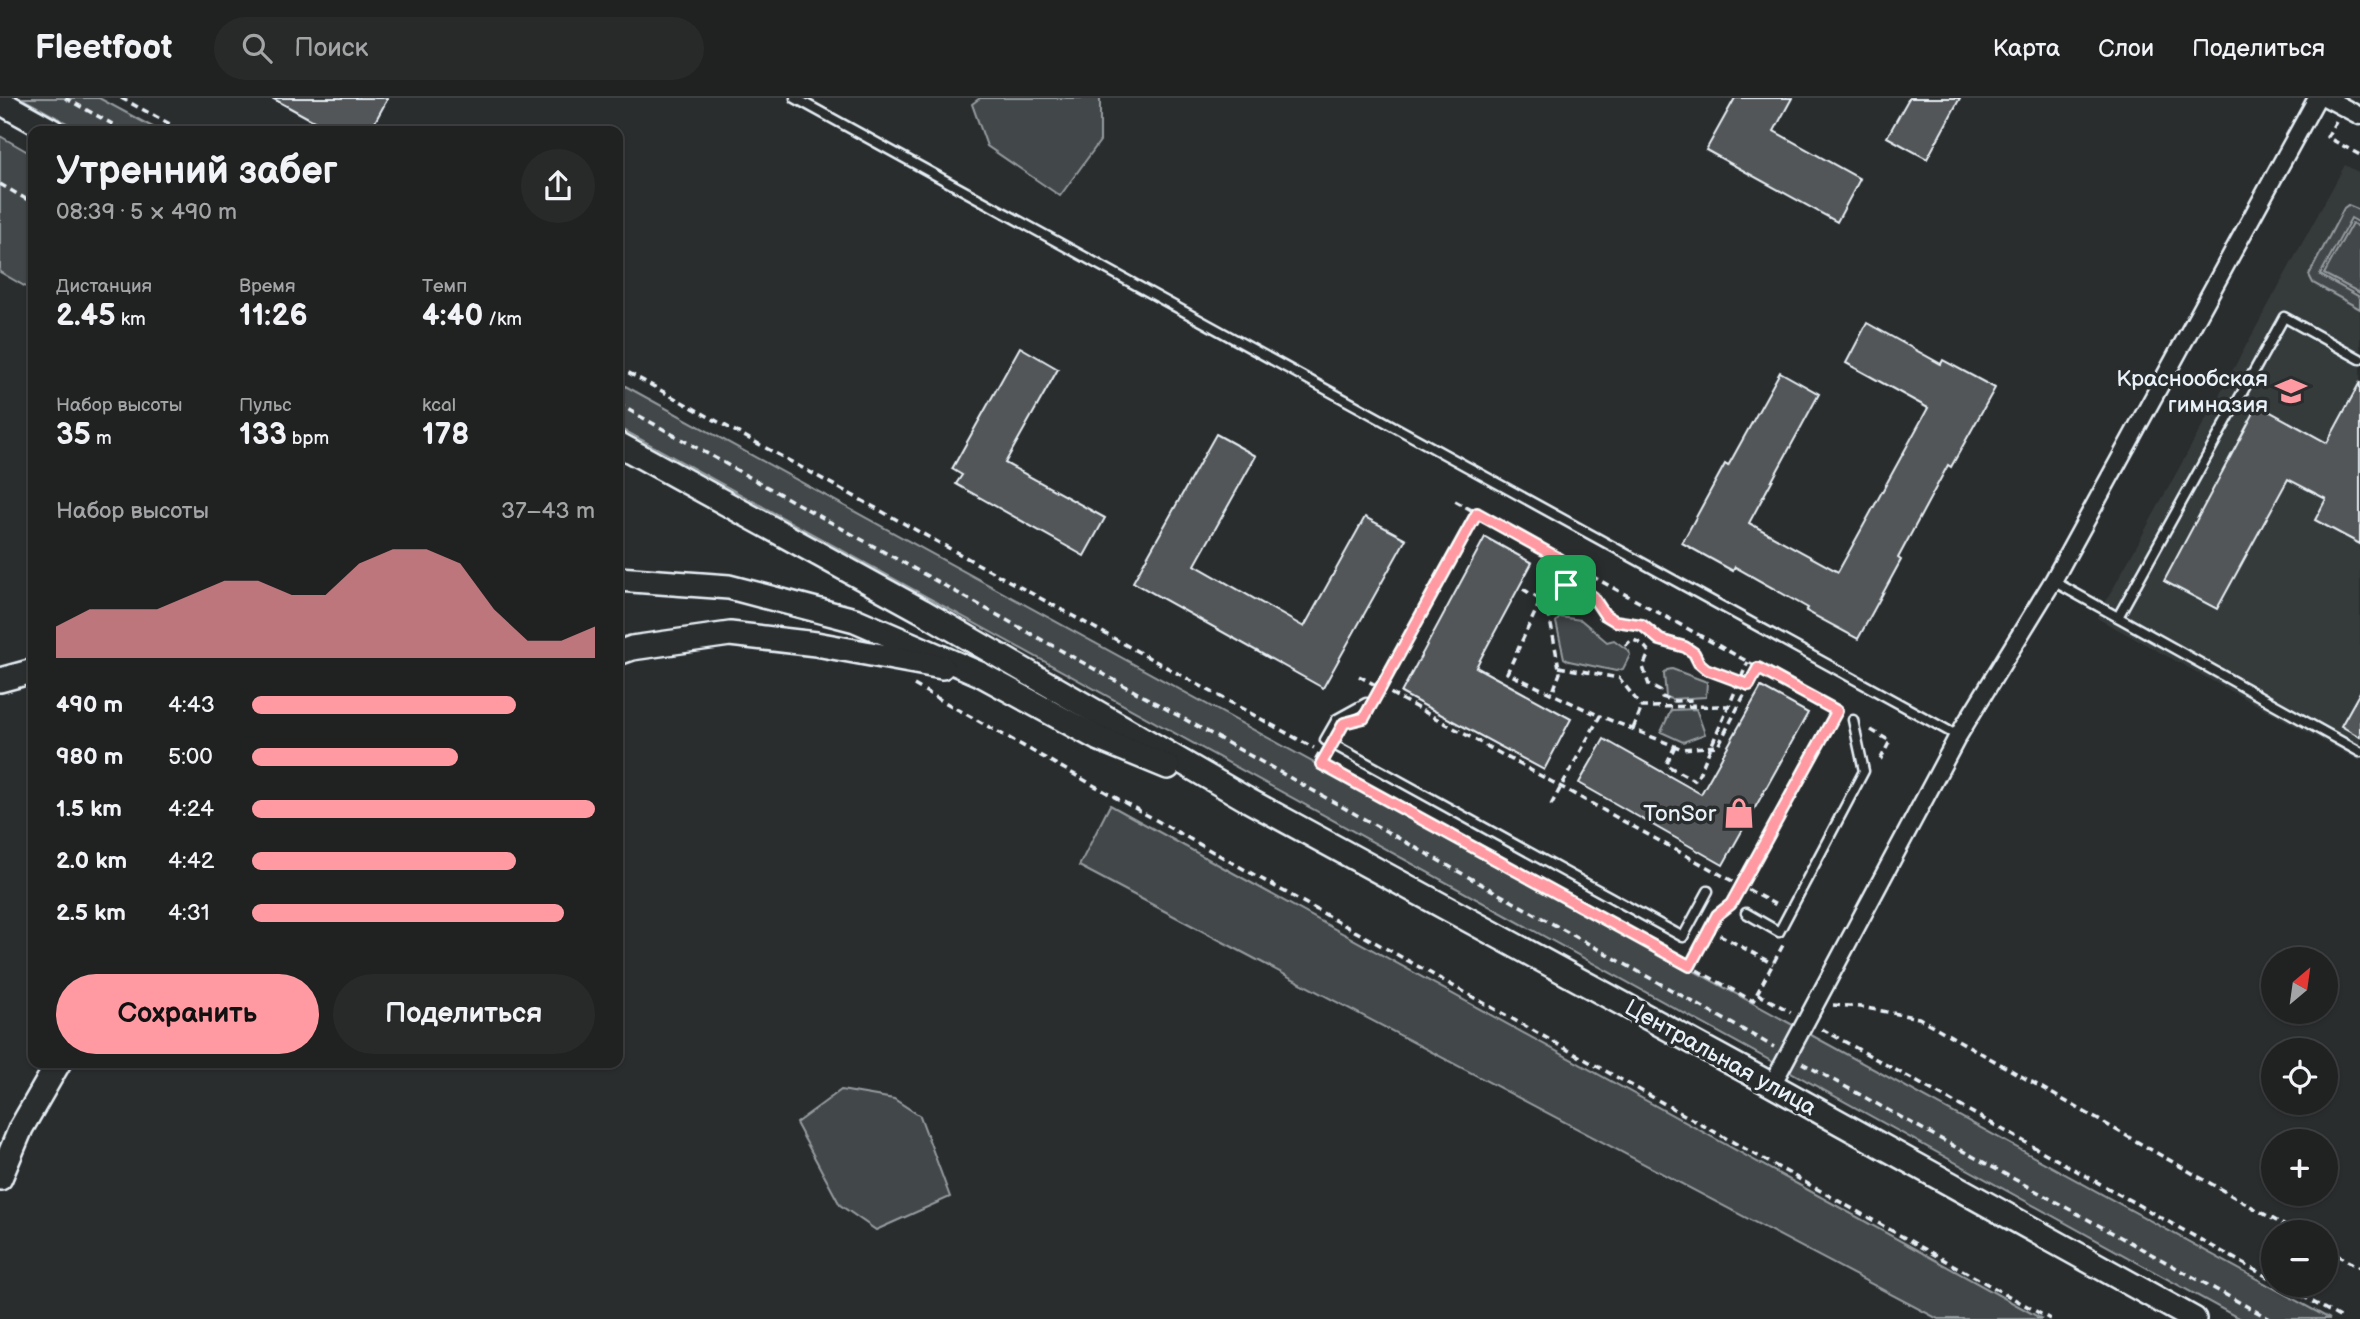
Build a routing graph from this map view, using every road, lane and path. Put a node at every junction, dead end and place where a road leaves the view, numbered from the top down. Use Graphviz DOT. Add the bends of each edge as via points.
graph roads {
  1 [pos="65,98"];
  2 [pos="121,98"];
  3 [pos="795,98"];
  4 [pos="2317,98"];
  5 [pos="2326,98"];
  6 [pos="0,102"];
  7 [pos="2344,107"];
  8 [pos="2360,116"];
  9 [pos="43,126"];
  10 [pos="116,126"];
  11 [pos="174,126"];
  12 [pos="2360,155"];
  13 [pos="0,184"];
  14 [pos="28,199"];
  15 [pos="2360,359"];
  16 [pos="623,371"];
  17 [pos="623,407"];
  18 [pos="623,447"];
  19 [pos="1455,501"];
  20 [pos="1477,513"];
  21 [pos="1560,559"];
  22 [pos="623,579"];
  23 [pos="2053,581"];
  24 [pos="1549,583"];
  25 [pos="1523,589"];
  26 [pos="1541,600"];
  27 [pos="2118,617"];
  28 [pos="1625,646"];
  29 [pos="623,651"];
  30 [pos="1748,662"];
  31 [pos="1559,667"];
  32 [pos="1758,668"];
  33 [pos="28,672"];
  34 [pos="980,674"];
  35 [pos="1359,676"];
  36 [pos="0,680"];
  37 [pos="1739,681"];
  38 [pos="909,682"];
  39 [pos="1749,685"];
  40 [pos="1381,688"];
  41 [pos="1552,694"];
  42 [pos="1376,697"];
  43 [pos="1366,703"];
  44 [pos="1693,706"];
  45 [pos="1728,706"];
  46 [pos="1642,707"];
  47 [pos="1736,710"];
  48 [pos="1837,711"];
  49 [pos="1600,716"];
  50 [pos="1853,720"];
  51 [pos="1633,729"];
  52 [pos="1958,736"];
  53 [pos="1332,744"];
  54 [pos="1675,746"];
  55 [pos="1712,747"];
  56 [pos="2360,752"];
  57 [pos="1321,764"];
  58 [pos="1561,787"];
  59 [pos="1246,799"];
  60 [pos="1551,805"];
  61 [pos="1741,886"];
  62 [pos="1708,891"];
  63 [pos="1789,912"];
  64 [pos="1746,913"];
  65 [pos="1709,929"];
  66 [pos="1773,964"];
  67 [pos="1690,966"];
  68 [pos="1817,1004"];
  69 [pos="1807,1021"];
  70 [pos="1788,1055"];
  71 [pos="55,1068"];
  72 [pos="1772,1085"];
  73 [pos="0,1178"];
  74 [pos="2275,1220"];
  75 [pos="2338,1256"];
  76 [pos="2360,1268"];
  77 [pos="2261,1273"];
  78 [pos="2304,1297"];
  79 [pos="2050,1319"];
  80 [pos="2194,1319"];
  81 [pos="2270,1319"];
  82 [pos="2343,1319"];
  1 -- 10 [label="path"];
  2 -- 11 [label="path"];
  3 -- 52 [label="lane"];
  4 -- 23 [label="street"];
  5 -- 7 [label="street"];
  6 -- 9 [label="main road"];
  7 -- 8 [label="street"];
  7 -- 12 [label="path" via="2327,137"];
  13 -- 14 [label="path"];
  15 -- 27 [label="lane" via="2284,317"];
  16 -- 57 [label="path" via="1320,751 1315,760"];
  17 -- 70 [label="path"];
  18 -- 59 [label="main road" via="922,611"];
  19 -- 20 [label="path"];
  20 -- 21 [label="path"];
  20 -- 40 [label="path"];
  21 -- 24 [label="path"];
  21 -- 30 [label="path"];
  22 -- 34 [label="main road" via="729,587 843,616"];
  23 -- 27 [label="lane"];
  23 -- 52 [label="street"];
  24 -- 26 [label="path"];
  24 -- 37 [label="path" via="1579,587 1615,621 1642,625 1660,640 1694,653 1706,669"];
  25 -- 26 [label="path"];
  26 -- 31 [label="path" via="1548,609"];
  26 -- 41 [label="path" via="1507,673"];
  27 -- 56 [label="lane"];
  28 -- 44 [label="path" via="1634,640 1647,649 1643,667 1649,685 1662,697 1693,700"];
  29 -- 34 [label="main road" via="730,634 816,644"];
  30 -- 32 [label="path"];
  30 -- 37 [label="path"];
  31 -- 41 [label="path"];
  31 -- 46 [label="path" via="1619,678"];
  32 -- 39 [label="path"];
  32 -- 48 [label="path"];
  33 -- 36 [label="main road"];
  34 -- 59 [label="main road" via="1097,738"];
  35 -- 40 [label="path"];
  37 -- 39 [label="path"];
  37 -- 45 [label="path"];
  38 -- 79 [label="path"];
  39 -- 47 [label="path"];
  40 -- 42 [label="path"];
  40 -- 58 [label="path"];
  41 -- 49 [label="path"];
  43 -- 53 [label="lane" via="1337,719 1325,740"];
  44 -- 45 [label="path"];
  44 -- 46 [label="path"];
  45 -- 47 [label="path"];
  45 -- 55 [label="path"];
  46 -- 51 [label="path"];
  47 -- 55 [label="path" via="1718,746"];
  48 -- 50 [label="path"];
  48 -- 61 [label="path"];
  49 -- 51 [label="path"];
  49 -- 58 [label="path"];
  50 -- 63 [label="lane" via="1864,771"];
  51 -- 54 [label="path"];
  52 -- 68 [label="street"];
  53 -- 57 [label="path"];
  53 -- 62 [label="lane" via="1683,937"];
  54 -- 55 [label="path"];
  54 -- 55 [label="path" via="1666,765 1696,781"];
  57 -- 67 [label="path"];
  58 -- 60 [label="path"];
  58 -- 61 [label="path"];
  59 -- 72 [label="main road, Центральная улица"];
  61 -- 63 [label="path"];
  61 -- 65 [label="path"];
  63 -- 64 [label="lane" via="1779,932"];
  65 -- 66 [label="path"];
  65 -- 67 [label="path"];
  67 -- 69 [label="path" via="1753,1001 1758,993"];
  68 -- 69 [label="street"];
  68 -- 74 [label="path" via="1919,1018"];
  69 -- 70 [label="street"];
  69 -- 77 [label="path"];
  70 -- 72 [label="street"];
  70 -- 81 [label="path"];
  71 -- 73 [label="main road"];
  72 -- 80 [label="main road, Центральная улица"];
  75 -- 76 [label="path"];
  78 -- 82 [label="path"];
}
